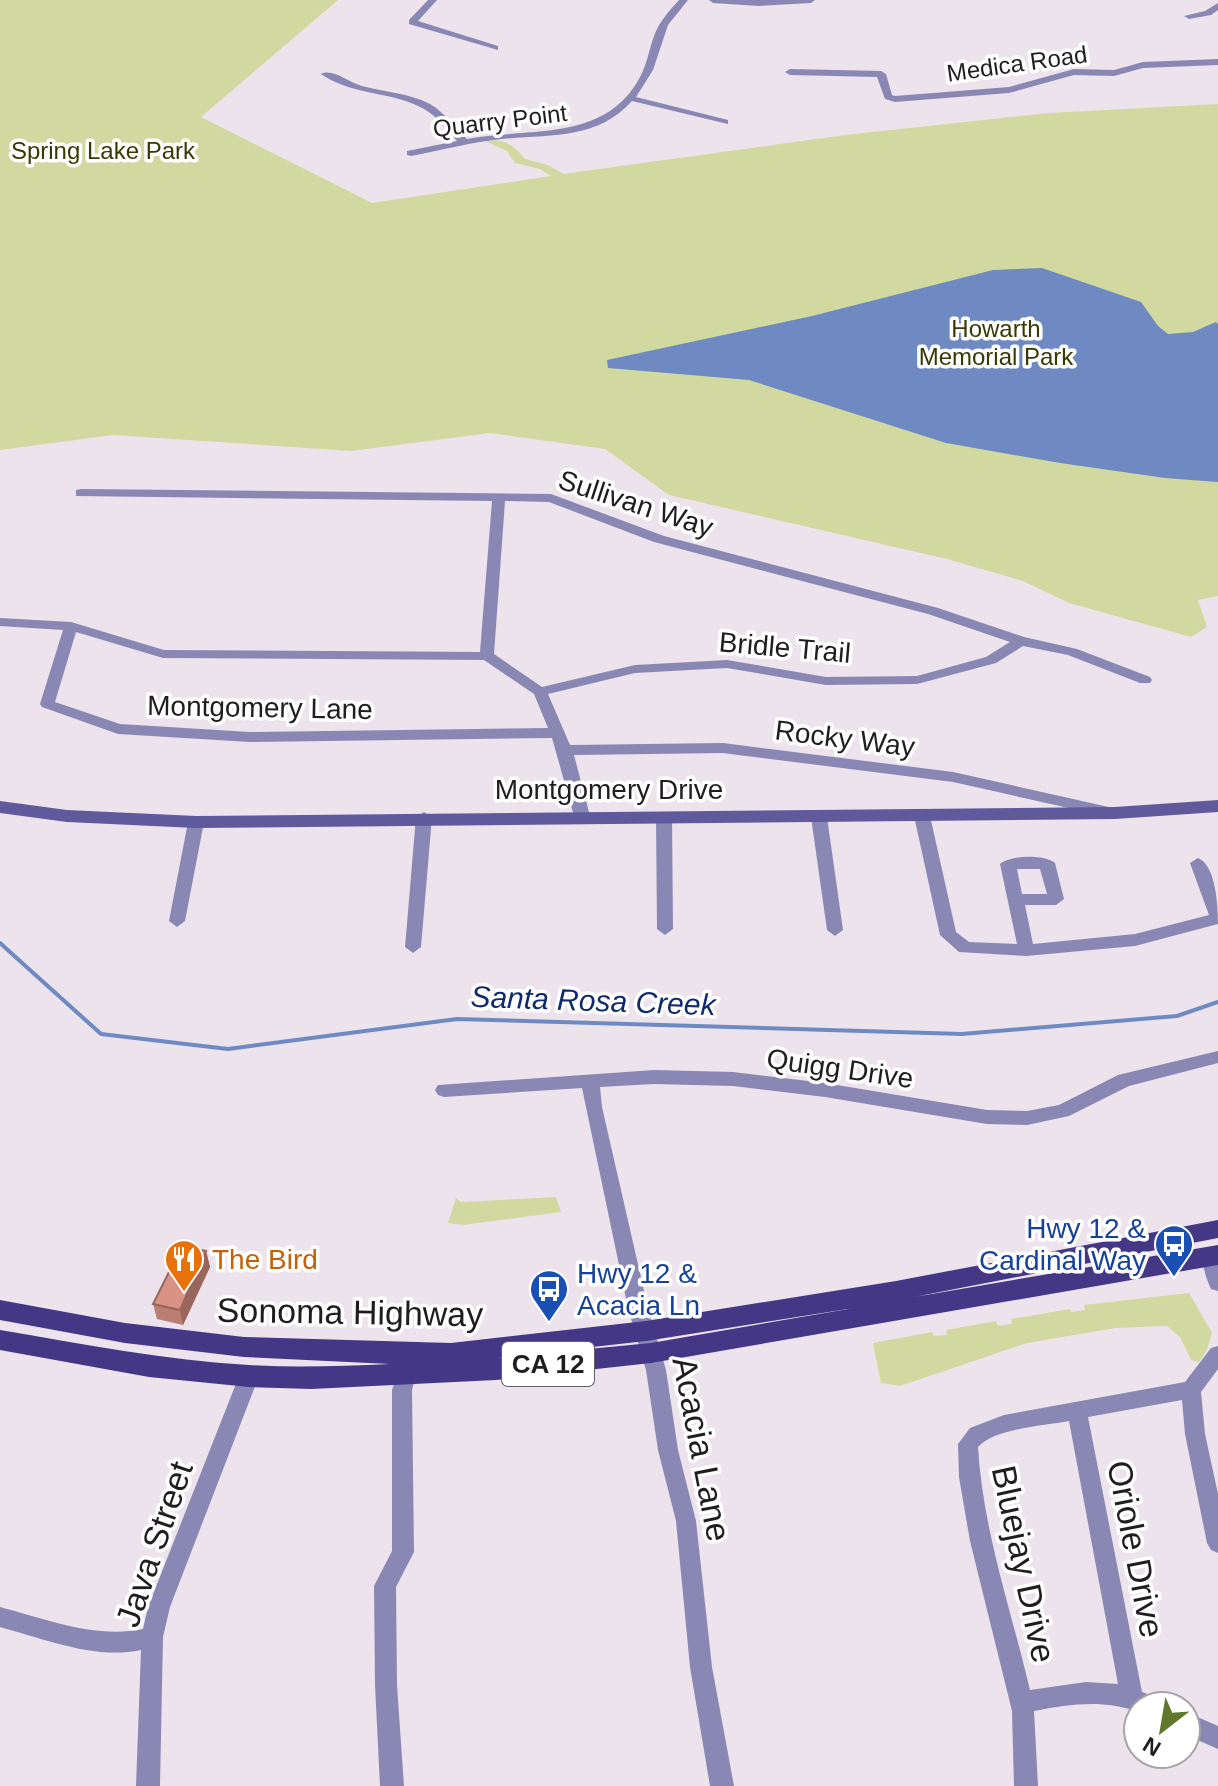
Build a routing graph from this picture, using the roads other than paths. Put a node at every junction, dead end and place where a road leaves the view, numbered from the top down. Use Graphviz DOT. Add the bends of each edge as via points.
graph roads {
  1 [pos="433,0"];
  2 [pos="684,0"];
  3 [pos="713,0"];
  4 [pos="811,0"];
  5 [pos="1218,6"];
  6 [pos="1189,16"];
  7 [pos="495,48"];
  8 [pos="1218,62"];
  9 [pos="790,72"];
  10 [pos="326,74"];
  11 [pos="630,98"];
  12 [pos="725,122"];
  13 [pos="465,143"];
  14 [pos="411,153"];
  15 [pos="81,493"];
  16 [pos="499,497"];
  17 [pos="0,622"];
  18 [pos="71,626"];
  19 [pos="1021,641"];
  20 [pos="487,656"];
  21 [pos="1145,680"];
  22 [pos="540,692"];
  23 [pos="556,733"];
  24 [pos="565,750"];
  25 [pos="1218,806"];
  26 [pos="0,807"];
  27 [pos="1115,813"];
  28 [pos="582,816"];
  29 [pos="922,816"];
  30 [pos="424,817"];
  31 [pos="664,817"];
  32 [pos="819,817"];
  33 [pos="196,822"];
  34 [pos="1198,863"];
  35 [pos="1015,900"];
  36 [pos="1218,918"];
  37 [pos="177,921"];
  38 [pos="665,929"];
  39 [pos="835,930"];
  40 [pos="413,947"];
  41 [pos="1026,950"];
  42 [pos="1218,1057"];
  43 [pos="590,1080"];
  44 [pos="444,1090"];
  45 [pos="1209,1231"];
  46 [pos="1215,1256"];
  47 [pos="1218,1283"];
  48 [pos="0,1310"];
  49 [pos="0,1340"];
  50 [pos="649,1342"];
  51 [pos="1218,1354"];
  52 [pos="406,1375"];
  53 [pos="249,1376"];
  54 [pos="1191,1390"];
  55 [pos="1077,1412"];
  56 [pos="1218,1543"];
  57 [pos="0,1617"];
  58 [pos="152,1637"];
  59 [pos="1138,1690"];
  60 [pos="1122,1699"];
  61 [pos="1022,1703"];
  62 [pos="148,1786"];
  63 [pos="392,1786"];
  64 [pos="722,1786"];
  65 [pos="1026,1786"];
  1 -- 7 [label="street" via="412,22"];
  2 -- 11 [label="street, Quarry Point" via="665,21 650,69"];
  3 -- 4 [label="street"];
  5 -- 6 [label="street"];
  8 -- 9 [label="street, Medica Road" via="1074,72 1009,90 895,99 888,97 881,74"];
  10 -- 13 [label="street" via="426,106"];
  11 -- 12 [label="street"];
  11 -- 13 [label="street, Quarry Point" via="598,123 573,133"];
  13 -- 14 [label="street, Quarry Point"];
  15 -- 16 [label="street, Sullivan Way"];
  16 -- 19 [label="street, Sullivan Way" via="551,498 659,539 933,611"];
  16 -- 20 [label="street"];
  17 -- 18 [label="street"];
  18 -- 20 [label="street" via="163,654"];
  18 -- 23 [label="street, Montgomery Lane" via="47,704 118,729 250,737"];
  19 -- 21 [label="street, Sullivan Way" via="1072,652"];
  19 -- 22 [label="street, Bridle Trail" via="991,660 917,680 826,681 727,664 635,669"];
  20 -- 22 [label="street"];
  22 -- 23 [label="street"];
  23 -- 24 [label="street"];
  24 -- 27 [label="street, Rocky Way" via="723,748 953,777"];
  24 -- 28 [label="street"];
  25 -- 27 [label="street, Montgomery Drive"];
  26 -- 33 [label="street, Montgomery Drive"];
  27 -- 29 [label="street, Montgomery Drive"];
  28 -- 30 [label="street, Montgomery Drive"];
  28 -- 31 [label="street, Montgomery Drive"];
  29 -- 32 [label="street, Montgomery Drive"];
  29 -- 41 [label="street" via="948,935 965,948"];
  30 -- 33 [label="street, Montgomery Drive"];
  30 -- 40 [label="street"];
  31 -- 32 [label="street, Montgomery Drive"];
  31 -- 38 [label="street"];
  32 -- 39 [label="street"];
  33 -- 37 [label="street"];
  34 -- 36 [label="street"];
  35 -- 41 [label="street"];
  36 -- 41 [label="street" via="1135,940"];
  42 -- 43 [label="street, Quigg Drive" via="1124,1080 1063,1111 1027,1118 987,1117 733,1079"];
  43 -- 44 [label="street, Quigg Drive"];
  43 -- 50 [label="street, Acacia Lane"];
  45 -- 46 [label="main road"];
  45 -- 50 [label="main road, Sonoma Highway / CA 12"];
  46 -- 47 [label="street"];
  46 -- 50 [label="main road, Sonoma Highway / CA 12"];
  48 -- 50 [label="main road, Sonoma Highway / CA 12" via="191,1341 413,1354"];
  49 -- 53 [label="main road, Sonoma Highway / CA 12" via="149,1366"];
  50 -- 52 [label="main road, Sonoma Highway / CA 12" via="496,1369"];
  50 -- 64 [label="street, Acacia Lane" via="686,1521 701,1667"];
  51 -- 54 [label="street"];
  52 -- 53 [label="main road, Sonoma Highway / CA 12"];
  52 -- 63 [label="street" via="403,1552 385,1586"];
  53 -- 58 [label="street, Java Street"];
  54 -- 55 [label="street, Bluejay Drive"];
  54 -- 56 [label="street"];
  55 -- 59 [label="street, Oriole Drive"];
  55 -- 61 [label="street, Bluejay Drive" via="1004,1424 977,1434 968,1444 982,1551"];
  57 -- 58 [label="street" via="97,1642 121,1644"];
  58 -- 62 [label="street, Java Street"];
  60 -- 61 [label="street" via="1081,1691"];
  61 -- 65 [label="street, Bluejay Drive"];
}
